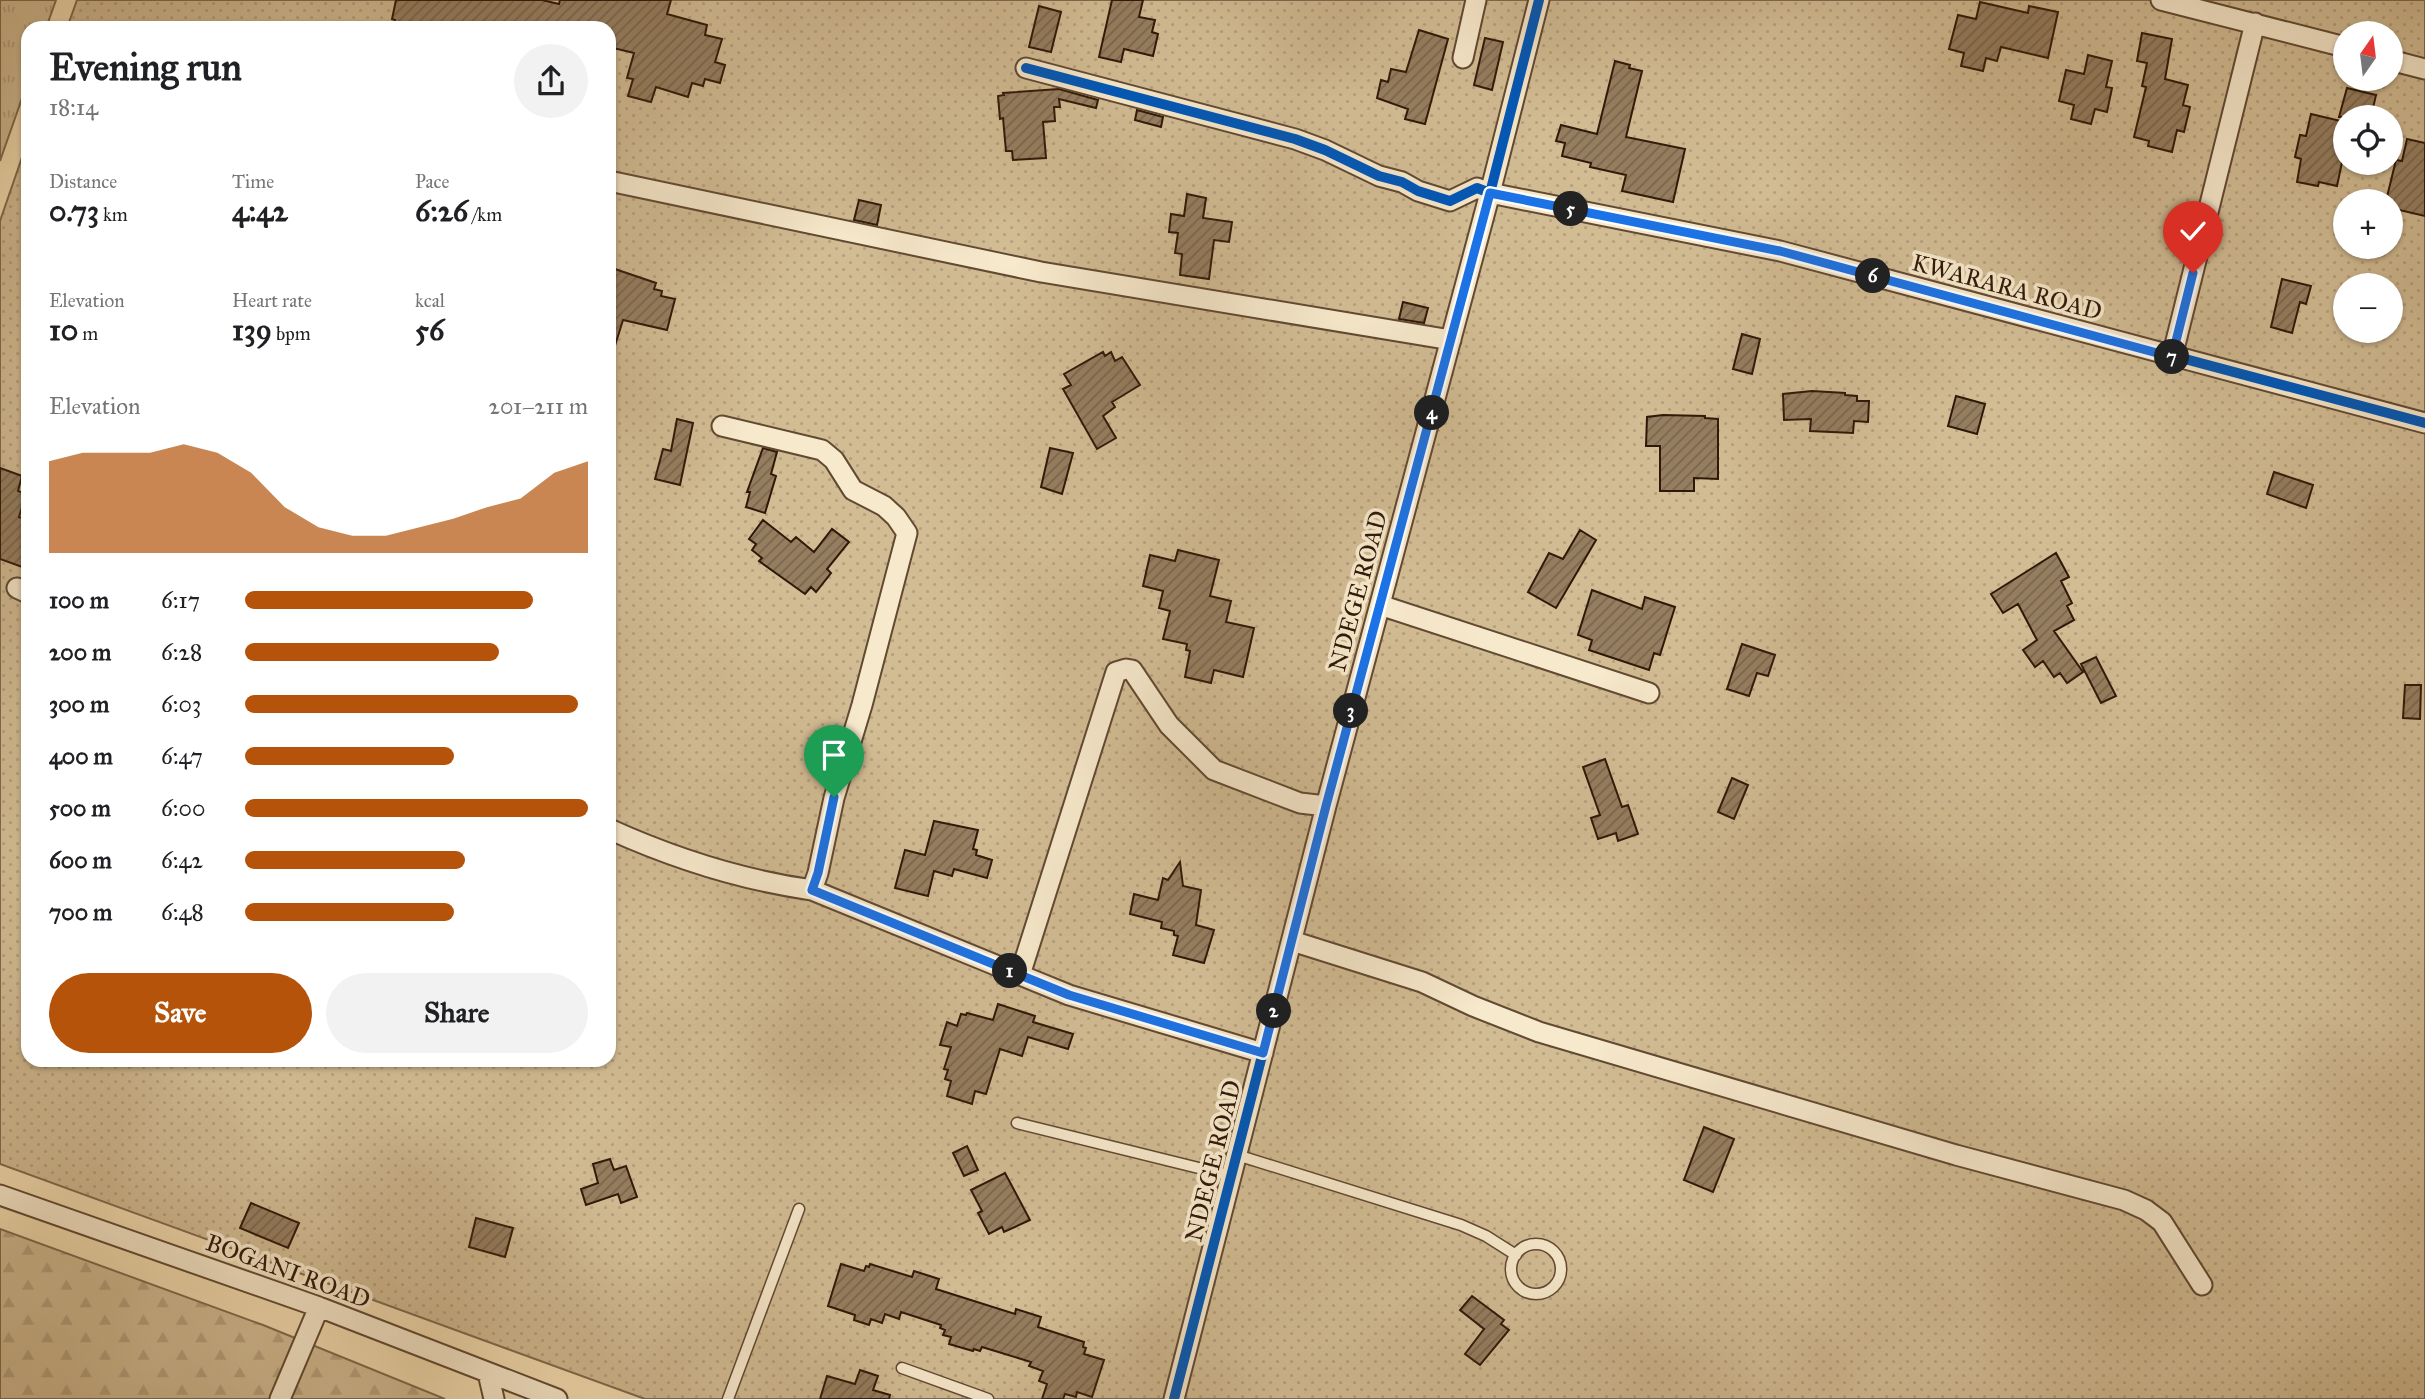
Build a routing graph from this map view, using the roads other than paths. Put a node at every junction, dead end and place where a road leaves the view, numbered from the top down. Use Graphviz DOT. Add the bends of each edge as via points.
graph roads {
  1 [pos="1476,0"];
  2 [pos="1539,0"];
  3 [pos="2161,0"];
  4 [pos="2255,23"];
  5 [pos="2333,44"];
  6 [pos="1463,58"];
  7 [pos="2403,63"];
  8 [pos="1026,68"];
  9 [pos="2425,69"];
  10 [pos="616,182"];
  11 [pos="1490,193"];
  12 [pos="1451,340"];
  13 [pos="2172,357"];
  14 [pos="2425,423"];
  15 [pos="722,426"];
  16 [pos="1380,605"];
  17 [pos="1649,693"];
  18 [pos="1326,806"];
  19 [pos="616,832"];
  20 [pos="812,890"];
  21 [pos="1292,940"];
  22 [pos="1020,975"];
  23 [pos="1263,1053"];
  24 [pos="1017,1123"];
  25 [pos="1237,1155"];
  26 [pos="1231,1176"];
  27 [pos="0,1195"];
  28 [pos="799,1209"];
  29 [pos="1516,1255"];
  30 [pos="2202,1285"];
  31 [pos="318,1307"];
  32 [pos="902,1368"];
  33 [pos="488,1373"];
  34 [pos="280,1399"];
  35 [pos="494,1399"];
  36 [pos="557,1399"];
  37 [pos="728,1399"];
  38 [pos="988,1399"];
  39 [pos="1174,1399"];
  1 -- 6 [label="street"];
  2 -- 11 [label="street, NDEGE ROAD"];
  3 -- 4 [label="street"];
  4 -- 5 [label="street"];
  4 -- 13 [label="street"];
  7 -- 9 [label="street"];
  8 -- 11 [label="street, KWARARA ROAD" via="1295,139 1450,201 1477,188"];
  10 -- 12 [label="street" via="1041,272"];
  11 -- 12 [label="street, NDEGE ROAD"];
  11 -- 13 [label="street, KWARARA ROAD" via="1780,251"];
  12 -- 16 [label="street, NDEGE ROAD"];
  13 -- 14 [label="street, KWARARA ROAD"];
  15 -- 20 [label="street" via="822,450 853,490 884,506 907,533"];
  16 -- 17 [label="street"];
  16 -- 18 [label="street, NDEGE ROAD"];
  18 -- 21 [label="street, NDEGE ROAD"];
  18 -- 22 [label="street" via="1300,803 1214,770 1169,725 1132,670 1116,672"];
  19 -- 20 [label="street" via="655,850 773,884"];
  20 -- 22 [label="street"];
  21 -- 23 [label="street, NDEGE ROAD"];
  21 -- 30 [label="street" via="1422,982 1539,1032 2124,1200 2162,1222"];
  22 -- 23 [label="street" via="1069,995"];
  23 -- 25 [label="street, NDEGE ROAD"];
  24 -- 26 [label="lane"];
  25 -- 26 [label="street, NDEGE ROAD"];
  25 -- 29 [label="lane" via="1461,1226"];
  26 -- 39 [label="street, NDEGE ROAD"];
  27 -- 31 [label="street, BOGANI ROAD"];
  28 -- 37 [label="lane"];
  29 -- 29 [label="lane" via="1530,1245 1547,1246 1559,1258 1557,1283 1543,1293 1526,1291 1511,1271"];
  31 -- 33 [label="street, BOGANI ROAD"];
  31 -- 34 [label="street"];
  32 -- 38 [label="lane"];
  33 -- 35 [label="street"];
  33 -- 36 [label="street, BOGANI ROAD"];
}
